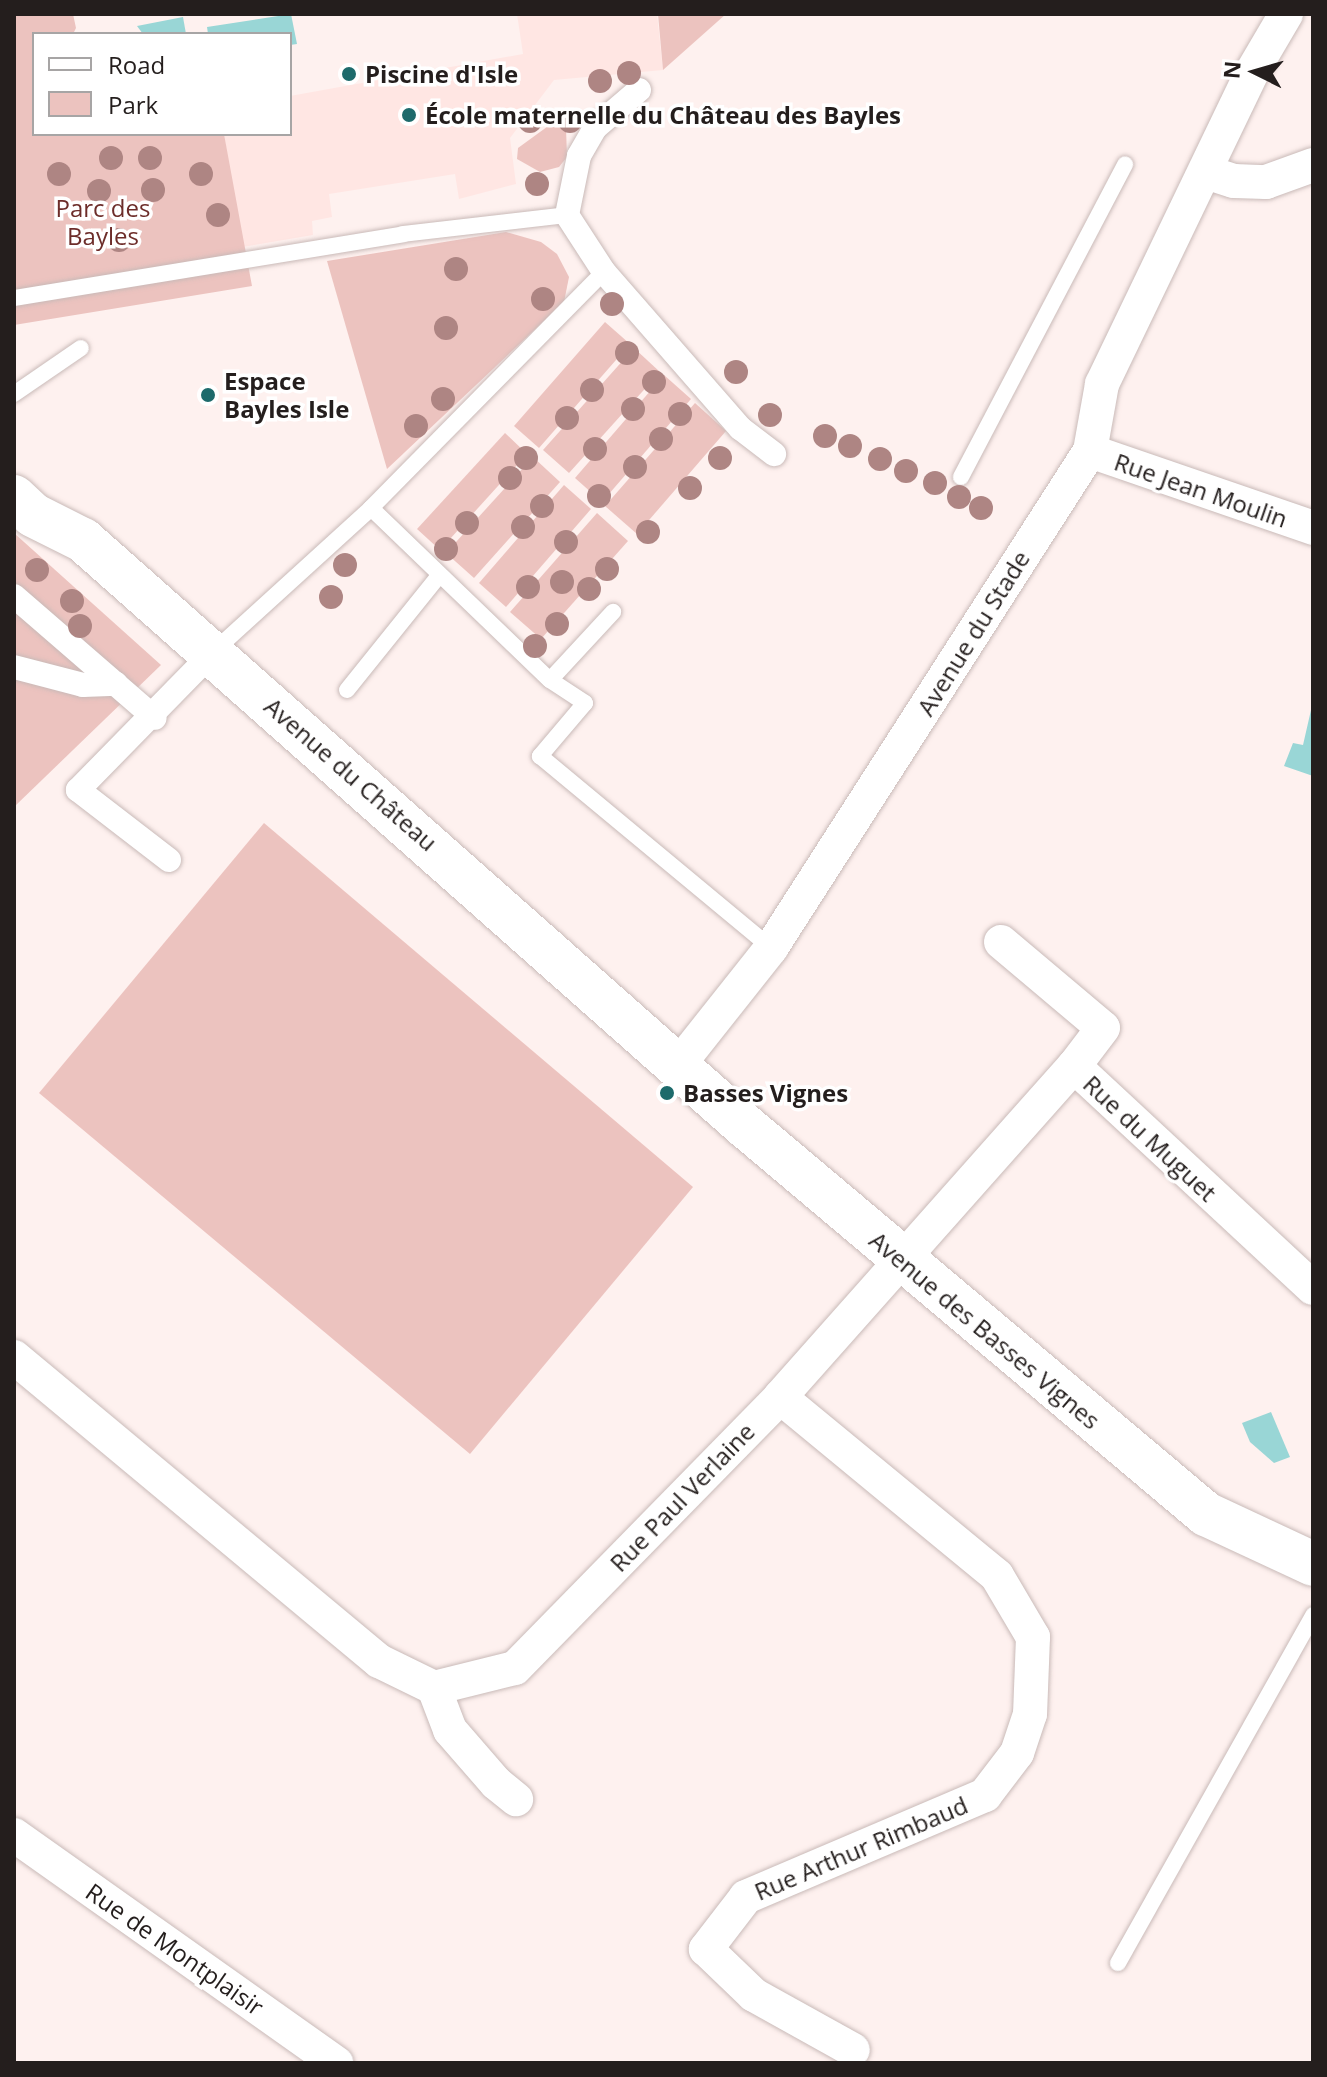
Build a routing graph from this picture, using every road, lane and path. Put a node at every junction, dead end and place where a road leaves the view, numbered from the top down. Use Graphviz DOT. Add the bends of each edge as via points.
graph roads {
  1 [pos="1286,14"];
  2 [pos="639,90"];
  3 [pos="1125,164"];
  4 [pos="1313,165"];
  5 [pos="1206,172"];
  6 [pos="567,215"];
  7 [pos="604,272"];
  8 [pos="14,298"];
  9 [pos="81,348"];
  10 [pos="14,394"];
  11 [pos="1090,451"];
  12 [pos="774,454"];
  13 [pos="961,477"];
  14 [pos="14,497"];
  15 [pos="371,508"];
  16 [pos="1313,528"];
  17 [pos="438,577"];
  18 [pos="14,596"];
  19 [pos="613,612"];
  20 [pos="212,653"];
  21 [pos="14,667"];
  22 [pos="550,680"];
  23 [pos="116,684"];
  24 [pos="347,690"];
  25 [pos="155,718"];
  26 [pos="169,860"];
  27 [pos="1001,942"];
  28 [pos="771,948"];
  29 [pos="680,1063"];
  30 [pos="1074,1066"];
  31 [pos="901,1259"];
  32 [pos="1313,1288"];
  33 [pos="14,1357"];
  34 [pos="780,1397"];
  35 [pos="1313,1564"];
  36 [pos="1313,1615"];
  37 [pos="434,1688"];
  38 [pos="516,1799"];
  39 [pos="14,1835"];
  40 [pos="1118,1963"];
  41 [pos="853,2050"];
  42 [pos="336,2063"];
  1 -- 5 [label="street, Avenue du Stade" via="1252,72"];
  2 -- 6 [label="street" via="595,128 579,156"];
  3 -- 13 [label="lane"];
  4 -- 5 [label="street" via="1266,182 1234,181"];
  5 -- 11 [label="street, Avenue du Stade" via="1102,384"];
  6 -- 7 [label="street"];
  6 -- 8 [label="lane" via="403,234"];
  7 -- 12 [label="street" via="740,428"];
  7 -- 15 [label="lane"];
  9 -- 10 [label="lane"];
  11 -- 16 [label="street, Rue Jean Moulin"];
  11 -- 28 [label="street, Avenue du Stade"];
  14 -- 20 [label="main road, Avenue du Château" via="33,515 83,540"];
  15 -- 17 [label="lane"];
  15 -- 20 [label="lane"];
  17 -- 22 [label="lane"];
  17 -- 24 [label="lane"];
  18 -- 23 [label="street"];
  19 -- 22 [label="lane"];
  20 -- 25 [label="street"];
  20 -- 29 [label="main road, Avenue du Château"];
  21 -- 23 [label="street" via="83,685"];
  22 -- 28 [label="lane" via="585,703 540,756"];
  23 -- 25 [label="street"];
  25 -- 26 [label="street" via="78,790"];
  27 -- 30 [label="street" via="1103,1028"];
  28 -- 29 [label="street, Avenue du Stade"];
  29 -- 31 [label="main road, Avenue des Basses Vignes"];
  30 -- 31 [label="street, Rue du Muguet"];
  30 -- 32 [label="street, Rue du Muguet"];
  31 -- 34 [label="street, Rue Paul Verlaine"];
  31 -- 35 [label="main road, Avenue des Basses Vignes" via="1206,1514"];
  33 -- 37 [label="street" via="379,1661"];
  34 -- 37 [label="street, Rue Paul Verlaine" via="515,1668"];
  34 -- 41 [label="street, Rue Arthur Rimbaud" via="997,1576 1033,1637 1030,1714 1017,1753 985,1795 746,1897 706,1949 754,1995"];
  36 -- 40 [label="lane"];
  37 -- 38 [label="street" via="450,1730"];
  39 -- 42 [label="street, Rue de Montplaisir"];
}
